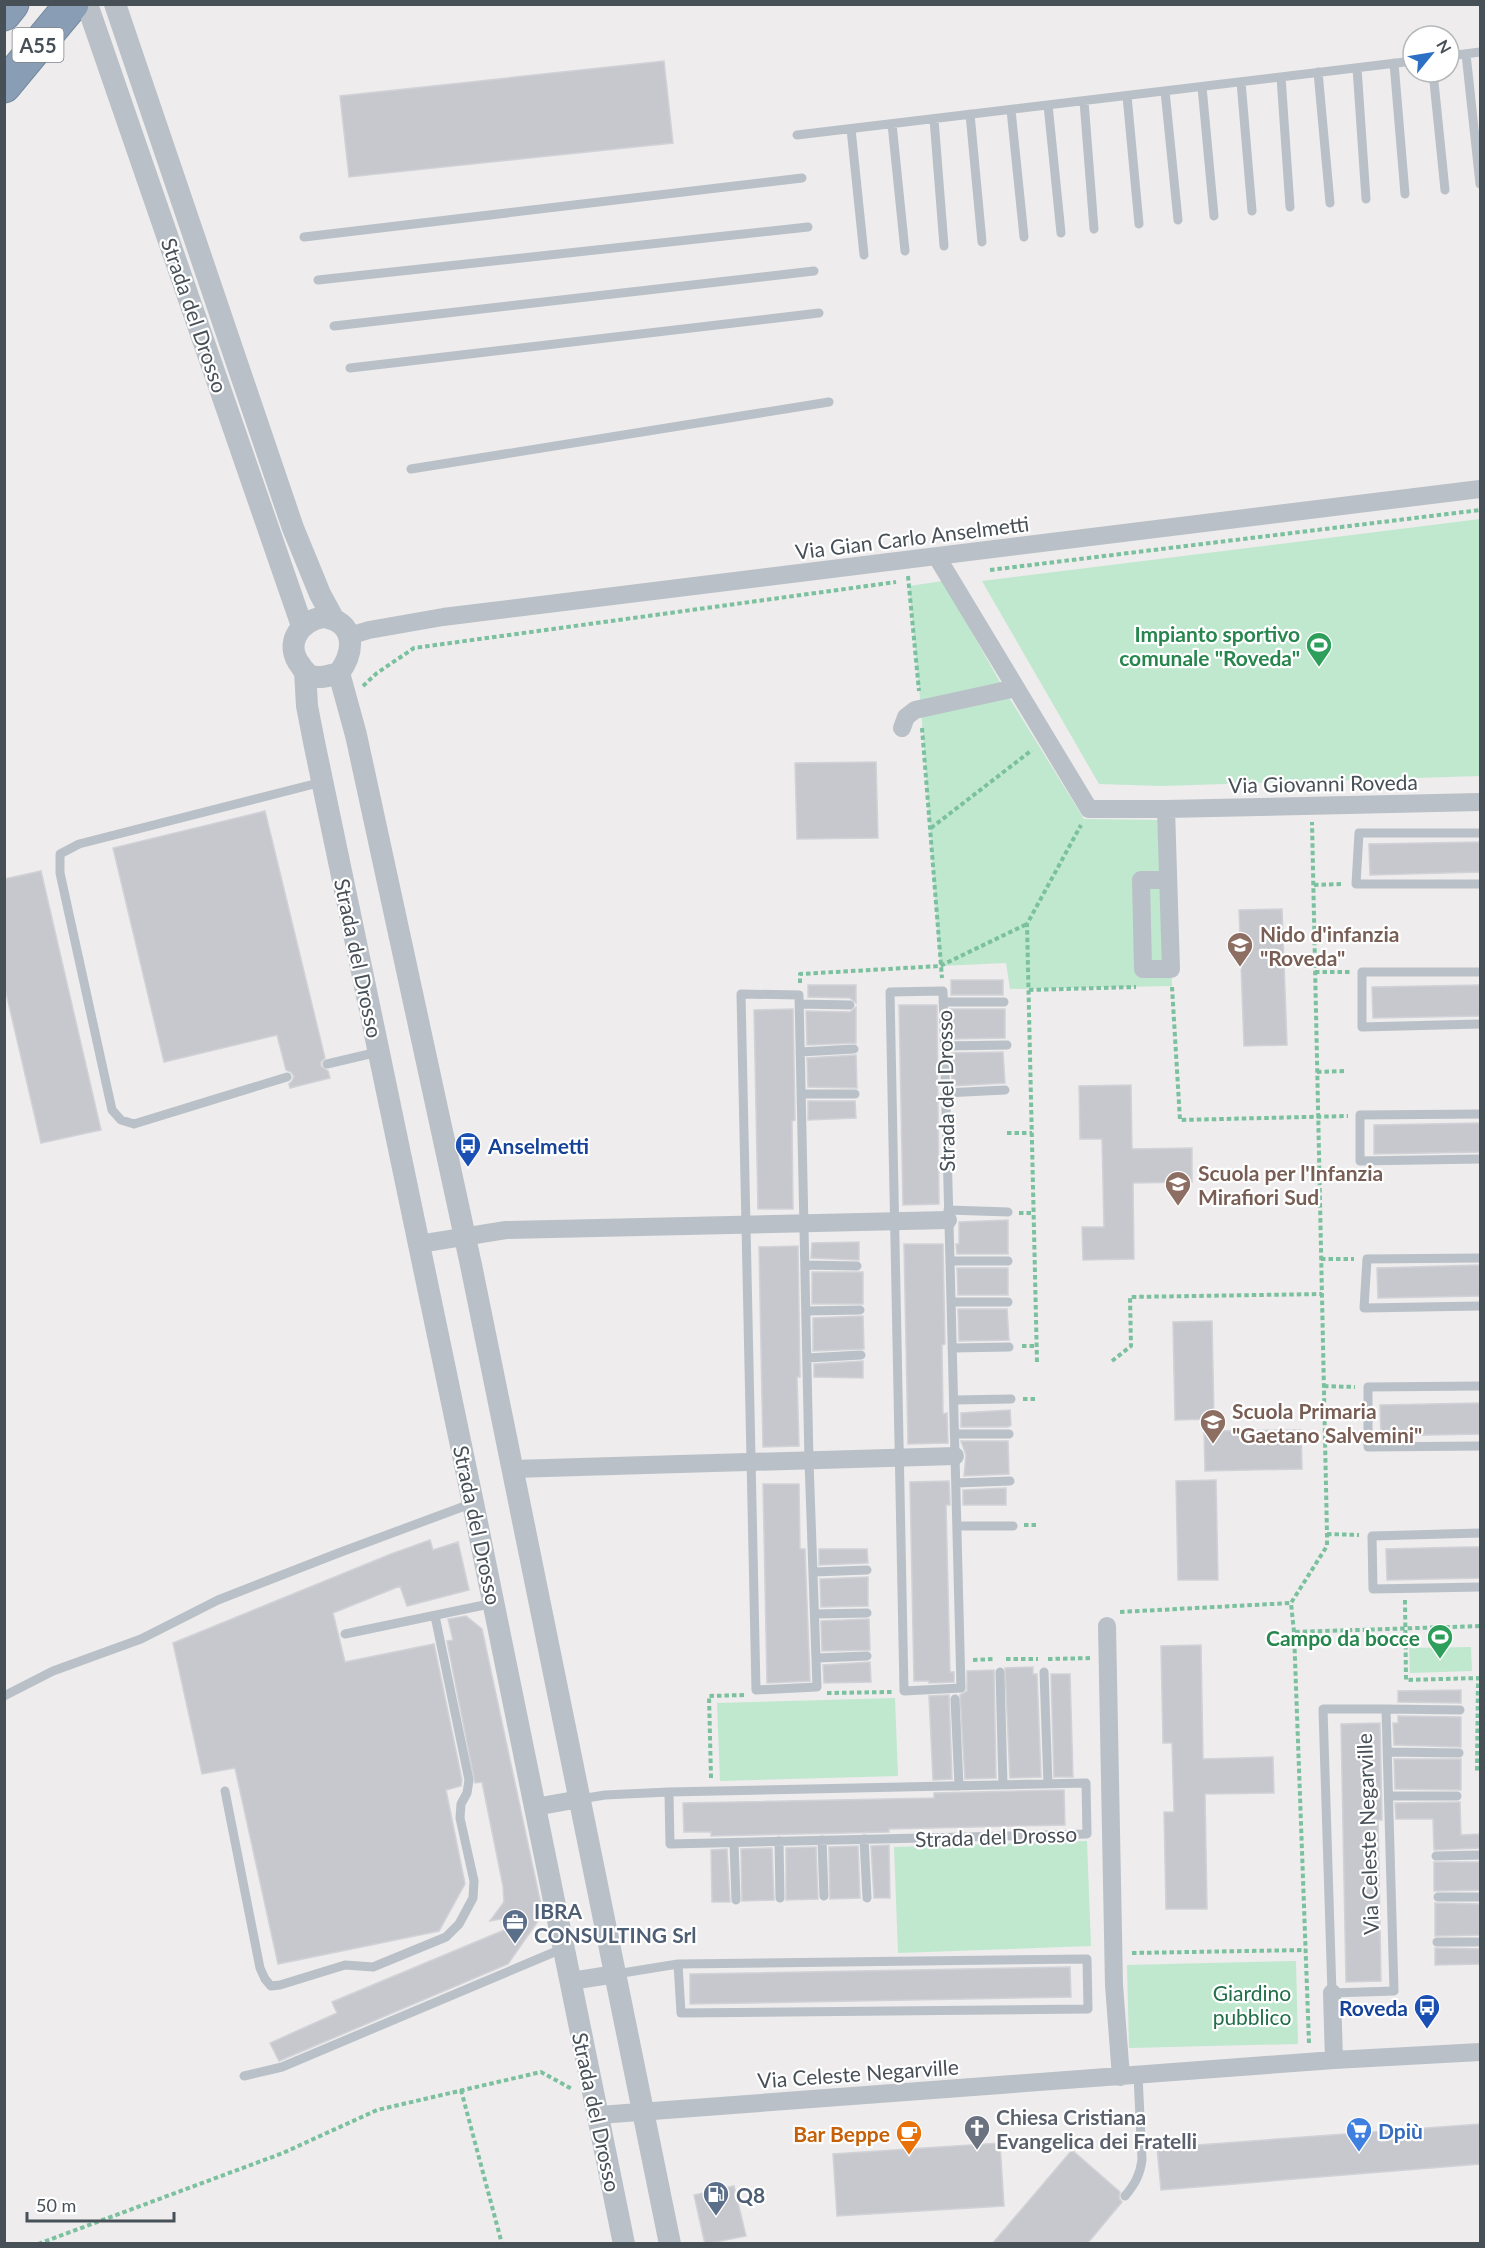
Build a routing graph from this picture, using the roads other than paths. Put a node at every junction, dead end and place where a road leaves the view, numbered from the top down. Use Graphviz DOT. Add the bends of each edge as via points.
graph roads {
  1 [pos="10,4"];
  2 [pos="72,4"];
  3 [pos="87,4"];
  4 [pos="115,4"];
  5 [pos="4,13"];
  6 [pos="1480,52"];
  7 [pos="1466,54"];
  8 [pos="1461,55"];
  9 [pos="1401,62"];
  10 [pos="1394,63"];
  11 [pos="1357,68"];
  12 [pos="1318,72"];
  13 [pos="1281,77"];
  14 [pos="1241,82"];
  15 [pos="1434,84"];
  16 [pos="4,86"];
  17 [pos="1202,87"];
  18 [pos="1165,91"];
  19 [pos="1127,96"];
  20 [pos="1084,101"];
  21 [pos="1048,105"];
  22 [pos="1011,110"];
  23 [pos="970,114"];
  24 [pos="934,119"];
  25 [pos="892,124"];
  26 [pos="851,129"];
  27 [pos="797,135"];
  28 [pos="802,178"];
  29 [pos="1480,183"];
  30 [pos="1445,190"];
  31 [pos="1405,194"];
  32 [pos="1366,199"];
  33 [pos="1330,203"];
  34 [pos="1290,207"];
  35 [pos="1252,212"];
  36 [pos="1214,216"];
  37 [pos="1178,220"];
  38 [pos="1139,224"];
  39 [pos="808,227"];
  40 [pos="1094,229"];
  41 [pos="1061,233"];
  42 [pos="304,237"];
  43 [pos="1024,237"];
  44 [pos="982,242"];
  45 [pos="944,246"];
  46 [pos="905,250"];
  47 [pos="864,255"];
  48 [pos="814,271"];
  49 [pos="318,280"];
  50 [pos="819,313"];
  51 [pos="334,326"];
  52 [pos="350,368"];
  53 [pos="829,402"];
  54 [pos="411,469"];
  55 [pos="1480,489"];
  56 [pos="937,557"];
  57 [pos="333,618"];
  58 [pos="302,626"];
  59 [pos="349,636"];
  60 [pos="304,671"];
  61 [pos="339,673"];
  62 [pos="1016,688"];
  63 [pos="902,728"];
  64 [pos="322,782"];
  65 [pos="1480,801"];
  66 [pos="1166,809"];
  67 [pos="1480,832"];
  68 [pos="1168,880"];
  69 [pos="1480,884"];
  70 [pos="1480,972"];
  71 [pos="799,1000"];
  72 [pos="943,1002"];
  73 [pos="1004,1002"];
  74 [pos="850,1005"];
  75 [pos="1480,1024"];
  76 [pos="1007,1045"];
  77 [pos="944,1046"];
  78 [pos="854,1049"];
  79 [pos="378,1052"];
  80 [pos="801,1052"];
  81 [pos="327,1064"];
  82 [pos="287,1077"];
  83 [pos="1005,1090"];
  84 [pos="945,1093"];
  85 [pos="855,1094"];
  86 [pos="801,1095"];
  87 [pos="1480,1114"];
  88 [pos="1480,1159"];
  89 [pos="1008,1212"];
  90 [pos="948,1215"];
  91 [pos="894,1220"];
  92 [pos="804,1222"];
  93 [pos="746,1224"];
  94 [pos="465,1236"];
  95 [pos="419,1244"];
  96 [pos="1480,1258"];
  97 [pos="950,1261"];
  98 [pos="1008,1261"];
  99 [pos="805,1265"];
  100 [pos="858,1266"];
  101 [pos="951,1302"];
  102 [pos="1008,1302"];
  103 [pos="1480,1306"];
  104 [pos="860,1310"];
  105 [pos="806,1311"];
  106 [pos="1009,1347"];
  107 [pos="952,1348"];
  108 [pos="861,1355"];
  109 [pos="807,1358"];
  110 [pos="1480,1386"];
  111 [pos="1011,1399"];
  112 [pos="954,1400"];
  113 [pos="955,1434"];
  114 [pos="1009,1434"];
  115 [pos="1480,1446"];
  116 [pos="955,1456"];
  117 [pos="899,1459"];
  118 [pos="809,1461"];
  119 [pos="750,1463"];
  120 [pos="513,1469"];
  121 [pos="1010,1481"];
  122 [pos="956,1482"];
  123 [pos="473,1503"];
  124 [pos="957,1526"];
  125 [pos="1013,1526"];
  126 [pos="1480,1533"];
  127 [pos="867,1570"];
  128 [pos="814,1572"];
  129 [pos="1480,1587"];
  130 [pos="494,1603"];
  131 [pos="867,1613"];
  132 [pos="815,1614"];
  133 [pos="435,1616"];
  134 [pos="1107,1626"];
  135 [pos="345,1634"];
  136 [pos="867,1656"];
  137 [pos="817,1658"];
  138 [pos="1000,1672"];
  139 [pos="1044,1672"];
  140 [pos="4,1696"];
  141 [pos="955,1700"];
  142 [pos="1386,1709"];
  143 [pos="1460,1710"];
  144 [pos="1388,1752"];
  145 [pos="1459,1753"];
  146 [pos="1048,1784"];
  147 [pos="1003,1785"];
  148 [pos="959,1786"];
  149 [pos="225,1791"];
  150 [pos="669,1792"];
  151 [pos="1389,1796"];
  152 [pos="1457,1796"];
  153 [pos="580,1799"];
  154 [pos="535,1807"];
  155 [pos="864,1839"];
  156 [pos="822,1840"];
  157 [pos="779,1841"];
  158 [pos="734,1843"];
  159 [pos="1480,1855"];
  160 [pos="1436,1856"];
  161 [pos="824,1896"];
  162 [pos="1438,1897"];
  163 [pos="1480,1897"];
  164 [pos="780,1898"];
  165 [pos="867,1898"];
  166 [pos="736,1900"];
  167 [pos="1437,1942"];
  168 [pos="1480,1942"];
  169 [pos="564,1948"];
  170 [pos="678,1964"];
  171 [pos="615,1974"];
  172 [pos="571,1981"];
  173 [pos="1332,1993"];
  174 [pos="1480,2052"];
  175 [pos="1334,2060"];
  176 [pos="244,2076"];
  177 [pos="1129,2076"];
  178 [pos="598,2109"];
  179 [pos="644,2111"];
  180 [pos="1125,2196"];
  181 [pos="624,2244"];
  182 [pos="670,2244"];
  1 -- 5 [label="highway, A55"];
  2 -- 16 [label="highway, A55"];
  3 -- 58 [label="street, Strada del Drosso"];
  4 -- 57 [label="street, Strada del Drosso" via="293,528"];
  6 -- 7 [label="lane"];
  7 -- 8 [label="lane"];
  7 -- 29 [label="lane"];
  9 -- 10 [label="lane"];
  10 -- 11 [label="lane"];
  10 -- 31 [label="lane"];
  11 -- 12 [label="lane"];
  11 -- 32 [label="lane"];
  12 -- 13 [label="lane"];
  12 -- 33 [label="lane"];
  13 -- 14 [label="lane"];
  13 -- 34 [label="lane"];
  14 -- 17 [label="lane"];
  14 -- 35 [label="lane"];
  15 -- 30 [label="lane"];
  17 -- 18 [label="lane"];
  17 -- 36 [label="lane"];
  18 -- 19 [label="lane"];
  18 -- 37 [label="lane"];
  19 -- 20 [label="lane"];
  19 -- 38 [label="lane"];
  20 -- 21 [label="lane"];
  20 -- 40 [label="lane"];
  21 -- 22 [label="lane"];
  21 -- 41 [label="lane"];
  22 -- 23 [label="lane"];
  22 -- 43 [label="lane"];
  23 -- 24 [label="lane"];
  23 -- 44 [label="lane"];
  24 -- 25 [label="lane"];
  24 -- 45 [label="lane"];
  25 -- 26 [label="lane"];
  25 -- 46 [label="lane"];
  26 -- 27 [label="lane"];
  26 -- 47 [label="lane"];
  28 -- 42 [label="lane"];
  39 -- 49 [label="lane"];
  48 -- 51 [label="lane"];
  50 -- 52 [label="lane"];
  53 -- 54 [label="lane"];
  55 -- 56 [label="street, Via Gian Carlo Anselmetti"];
  56 -- 59 [label="street, Via Gian Carlo Anselmetti" via="443,617"];
  56 -- 62 [label="street"];
  57 -- 58 [label="street" via="313,619"];
  57 -- 59 [label="street"];
  58 -- 60 [label="street" via="295,635 293,649"];
  59 -- 61 [label="street" via="352,648"];
  60 -- 61 [label="street" via="319,677"];
  60 -- 64 [label="street, Strada del Drosso"];
  61 -- 94 [label="street"];
  62 -- 63 [label="street" via="921,708 910,713"];
  62 -- 66 [label="street, Via Giovanni Roveda" via="1089,809"];
  64 -- 79 [label="street, Strada del Drosso"];
  64 -- 82 [label="lane" via="91,840 60,854 60,873 112,1110 121,1120 134,1124"];
  65 -- 66 [label="street, Via Giovanni Roveda"];
  66 -- 68 [label="street"];
  67 -- 69 [label="lane" via="1359,833 1356,884"];
  68 -- 68 [label="street" via="1171,969 1143,969 1141,880"];
  70 -- 75 [label="lane" via="1362,972 1362,1027"];
  71 -- 74 [label="lane"];
  71 -- 80 [label="lane"];
  71 -- 93 [label="lane" via="741,994"];
  72 -- 73 [label="lane"];
  72 -- 77 [label="lane, Strada del Drosso"];
  72 -- 91 [label="lane, Strada del Drosso" via="943,990 890,992"];
  76 -- 77 [label="lane"];
  77 -- 84 [label="lane, Strada del Drosso"];
  78 -- 80 [label="lane"];
  79 -- 81 [label="lane"];
  79 -- 95 [label="street, Strada del Drosso"];
  80 -- 86 [label="lane"];
  83 -- 84 [label="lane"];
  84 -- 90 [label="lane, Strada del Drosso"];
  85 -- 86 [label="lane"];
  86 -- 92 [label="lane"];
  87 -- 88 [label="lane" via="1360,1115 1360,1161"];
  89 -- 90 [label="lane"];
  90 -- 91 [label="street"];
  90 -- 97 [label="lane, Strada del Drosso"];
  91 -- 92 [label="street"];
  91 -- 117 [label="lane, Strada del Drosso"];
  92 -- 93 [label="street"];
  92 -- 99 [label="lane"];
  93 -- 94 [label="street" via="506,1230"];
  93 -- 119 [label="lane"];
  94 -- 95 [label="street"];
  94 -- 120 [label="street"];
  95 -- 123 [label="street, Strada del Drosso"];
  96 -- 103 [label="lane" via="1367,1259 1364,1308"];
  97 -- 98 [label="lane"];
  97 -- 101 [label="lane, Strada del Drosso"];
  99 -- 100 [label="lane"];
  99 -- 105 [label="lane"];
  101 -- 102 [label="lane"];
  101 -- 107 [label="lane, Strada del Drosso"];
  104 -- 105 [label="lane"];
  105 -- 109 [label="lane"];
  106 -- 107 [label="lane"];
  107 -- 112 [label="lane, Strada del Drosso"];
  108 -- 109 [label="lane"];
  109 -- 118 [label="lane"];
  110 -- 115 [label="lane" via="1368,1387 1368,1447"];
  111 -- 112 [label="lane"];
  112 -- 113 [label="lane, Strada del Drosso"];
  113 -- 114 [label="lane"];
  113 -- 116 [label="lane, Strada del Drosso"];
  116 -- 117 [label="street"];
  116 -- 122 [label="lane, Strada del Drosso"];
  117 -- 118 [label="street"];
  117 -- 124 [label="lane, Strada del Drosso" via="904,1691 961,1688"];
  118 -- 119 [label="street"];
  118 -- 128 [label="lane"];
  119 -- 120 [label="street"];
  119 -- 137 [label="lane" via="756,1690 817,1688"];
  120 -- 153 [label="street"];
  121 -- 122 [label="lane"];
  122 -- 124 [label="lane, Strada del Drosso"];
  123 -- 130 [label="street, Strada del Drosso"];
  123 -- 140 [label="lane" via="218,1600 141,1639 53,1671"];
  124 -- 125 [label="lane"];
  126 -- 129 [label="lane" via="1372,1536 1373,1589"];
  127 -- 128 [label="lane"];
  128 -- 132 [label="lane"];
  130 -- 133 [label="lane"];
  130 -- 154 [label="street, Strada del Drosso"];
  131 -- 132 [label="lane"];
  132 -- 137 [label="lane"];
  133 -- 135 [label="lane"];
  133 -- 149 [label="lane" via="469,1780 460,1818 474,1881 473,1898 459,1924 446,1937 373,1967 345,1965 271,1986 260,1968"];
  134 -- 177 [label="street" via="1114,1953"];
  136 -- 137 [label="lane"];
  138 -- 147 [label="lane"];
  139 -- 146 [label="lane"];
  141 -- 148 [label="lane"];
  142 -- 143 [label="lane"];
  142 -- 144 [label="lane, Via Celeste Negarville"];
  142 -- 173 [label="lane, Via Celeste Negarville" via="1323,1709"];
  144 -- 145 [label="lane"];
  144 -- 151 [label="lane, Via Celeste Negarville"];
  146 -- 147 [label="lane, Strada del Drosso"];
  146 -- 155 [label="lane, Strada del Drosso" via="1086,1783 1087,1834"];
  147 -- 148 [label="lane, Strada del Drosso"];
  148 -- 150 [label="lane, Strada del Drosso"];
  150 -- 153 [label="lane, Strada del Drosso"];
  150 -- 158 [label="lane, Strada del Drosso" via="670,1844"];
  151 -- 152 [label="lane"];
  151 -- 173 [label="lane, Via Celeste Negarville" via="1394,1991"];
  153 -- 154 [label="street, Strada del Drosso"];
  153 -- 171 [label="street"];
  154 -- 169 [label="street, Strada del Drosso"];
  155 -- 156 [label="lane, Strada del Drosso"];
  155 -- 165 [label="lane"];
  156 -- 157 [label="lane, Strada del Drosso"];
  156 -- 161 [label="lane"];
  157 -- 158 [label="lane, Strada del Drosso"];
  157 -- 164 [label="lane"];
  158 -- 166 [label="lane"];
  159 -- 160 [label="lane"];
  162 -- 163 [label="lane"];
  167 -- 168 [label="lane"];
  169 -- 172 [label="street, Strada del Drosso"];
  169 -- 176 [label="lane" via="282,2067"];
  170 -- 170 [label="lane" via="1087,1959 1088,2009 681,2013"];
  170 -- 171 [label="lane"];
  171 -- 172 [label="street"];
  171 -- 179 [label="street"];
  172 -- 178 [label="street, Strada del Drosso"];
  173 -- 175 [label="street, Via Celeste Negarville"];
  174 -- 175 [label="street, Via Celeste Negarville"];
  175 -- 177 [label="street, Via Celeste Negarville"];
  177 -- 179 [label="street, Via Celeste Negarville"];
  177 -- 180 [label="lane" via="1142,2160 1140,2173"];
  178 -- 179 [label="street, Via Celeste Negarville"];
  178 -- 181 [label="street, Strada del Drosso"];
  179 -- 182 [label="street"];
}
